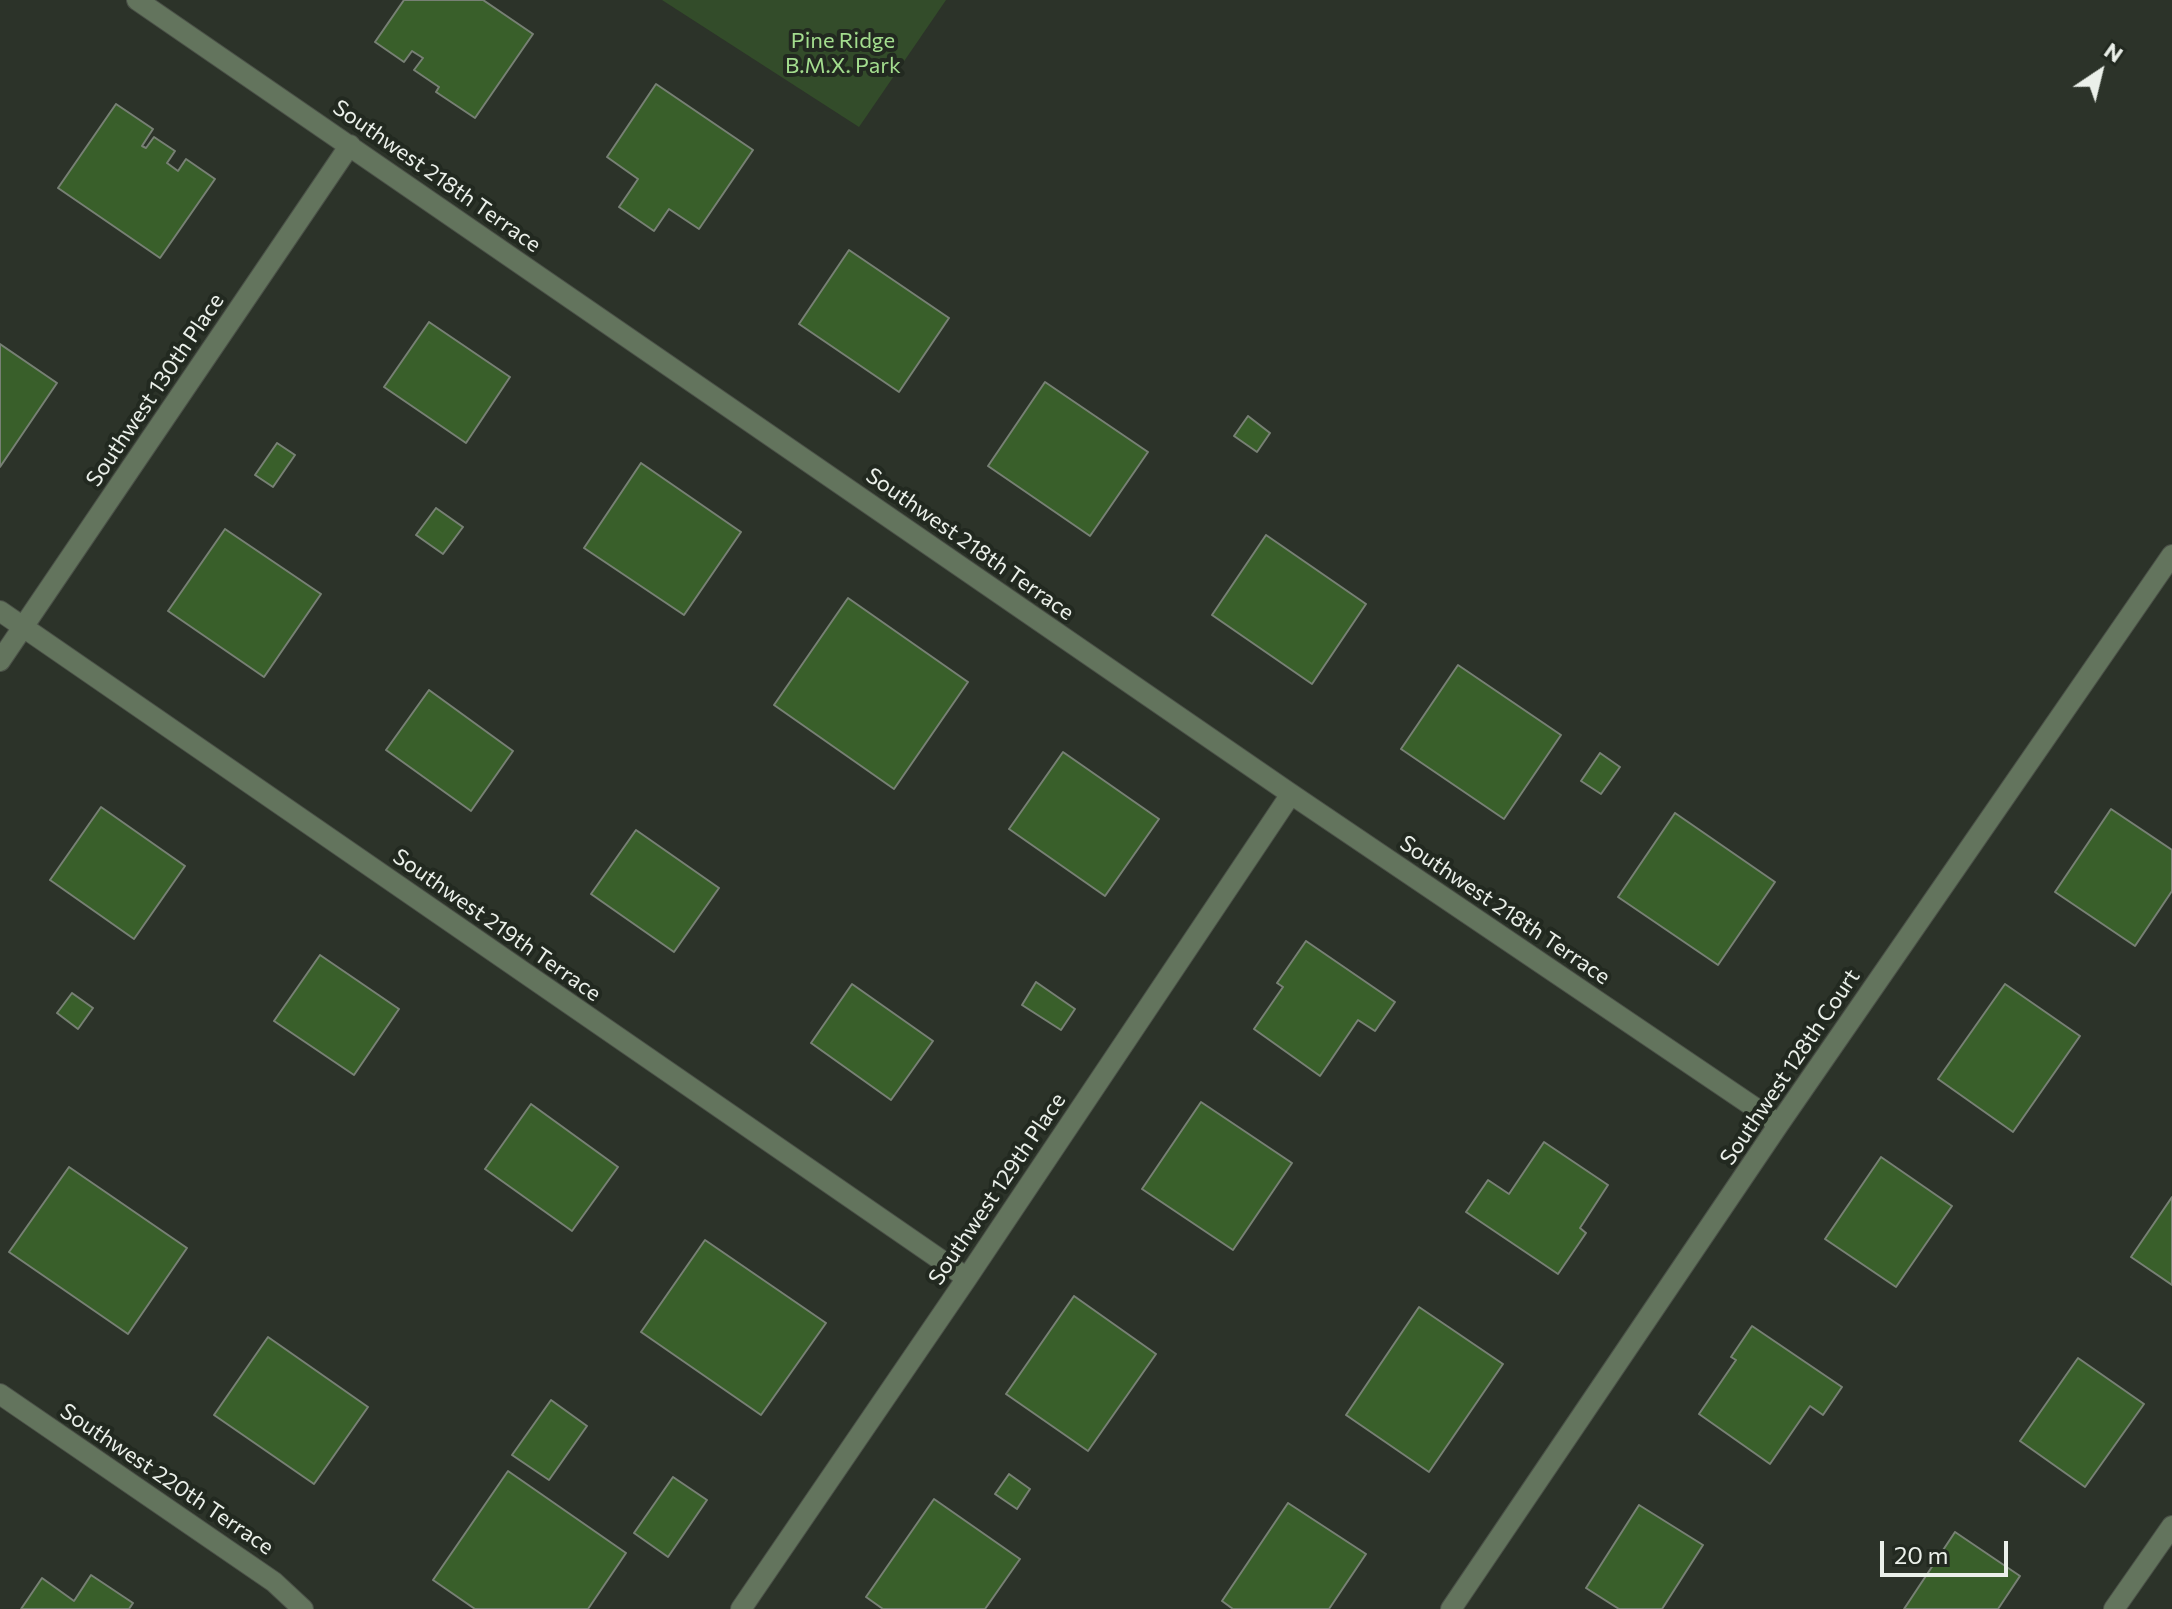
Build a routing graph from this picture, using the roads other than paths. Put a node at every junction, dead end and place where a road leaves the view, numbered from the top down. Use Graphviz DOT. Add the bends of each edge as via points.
graph roads {
  1 [pos="137,0"];
  2 [pos="350,145"];
  3 [pos="2172,555"];
  4 [pos="0,611"];
  5 [pos="23,627"];
  6 [pos="0,661"];
  7 [pos="1291,794"];
  8 [pos="1779,1124"];
  9 [pos="967,1278"];
  10 [pos="4,1404"];
  11 [pos="2172,1526"];
  12 [pos="303,1609"];
  13 [pos="741,1609"];
  14 [pos="1451,1609"];
  15 [pos="2114,1609"];
  1 -- 2 [label="street, Southwest 218th Terrace"];
  2 -- 5 [label="street, Southwest 130th Place"];
  2 -- 7 [label="street, Southwest 218th Terrace"];
  3 -- 8 [label="street, Southwest 128th Court"];
  4 -- 5 [label="street, Southwest 219th Terrace"];
  5 -- 6 [label="street, Southwest 130th Place"];
  5 -- 9 [label="street, Southwest 219th Terrace"];
  7 -- 8 [label="street, Southwest 218th Terrace"];
  7 -- 9 [label="street, Southwest 129th Place"];
  8 -- 14 [label="street, Southwest 128th Court"];
  9 -- 13 [label="street, Southwest 129th Place"];
  10 -- 12 [label="street, Southwest 220th Terrace" via="274,1582"];
  11 -- 15 [label="street"];
}
